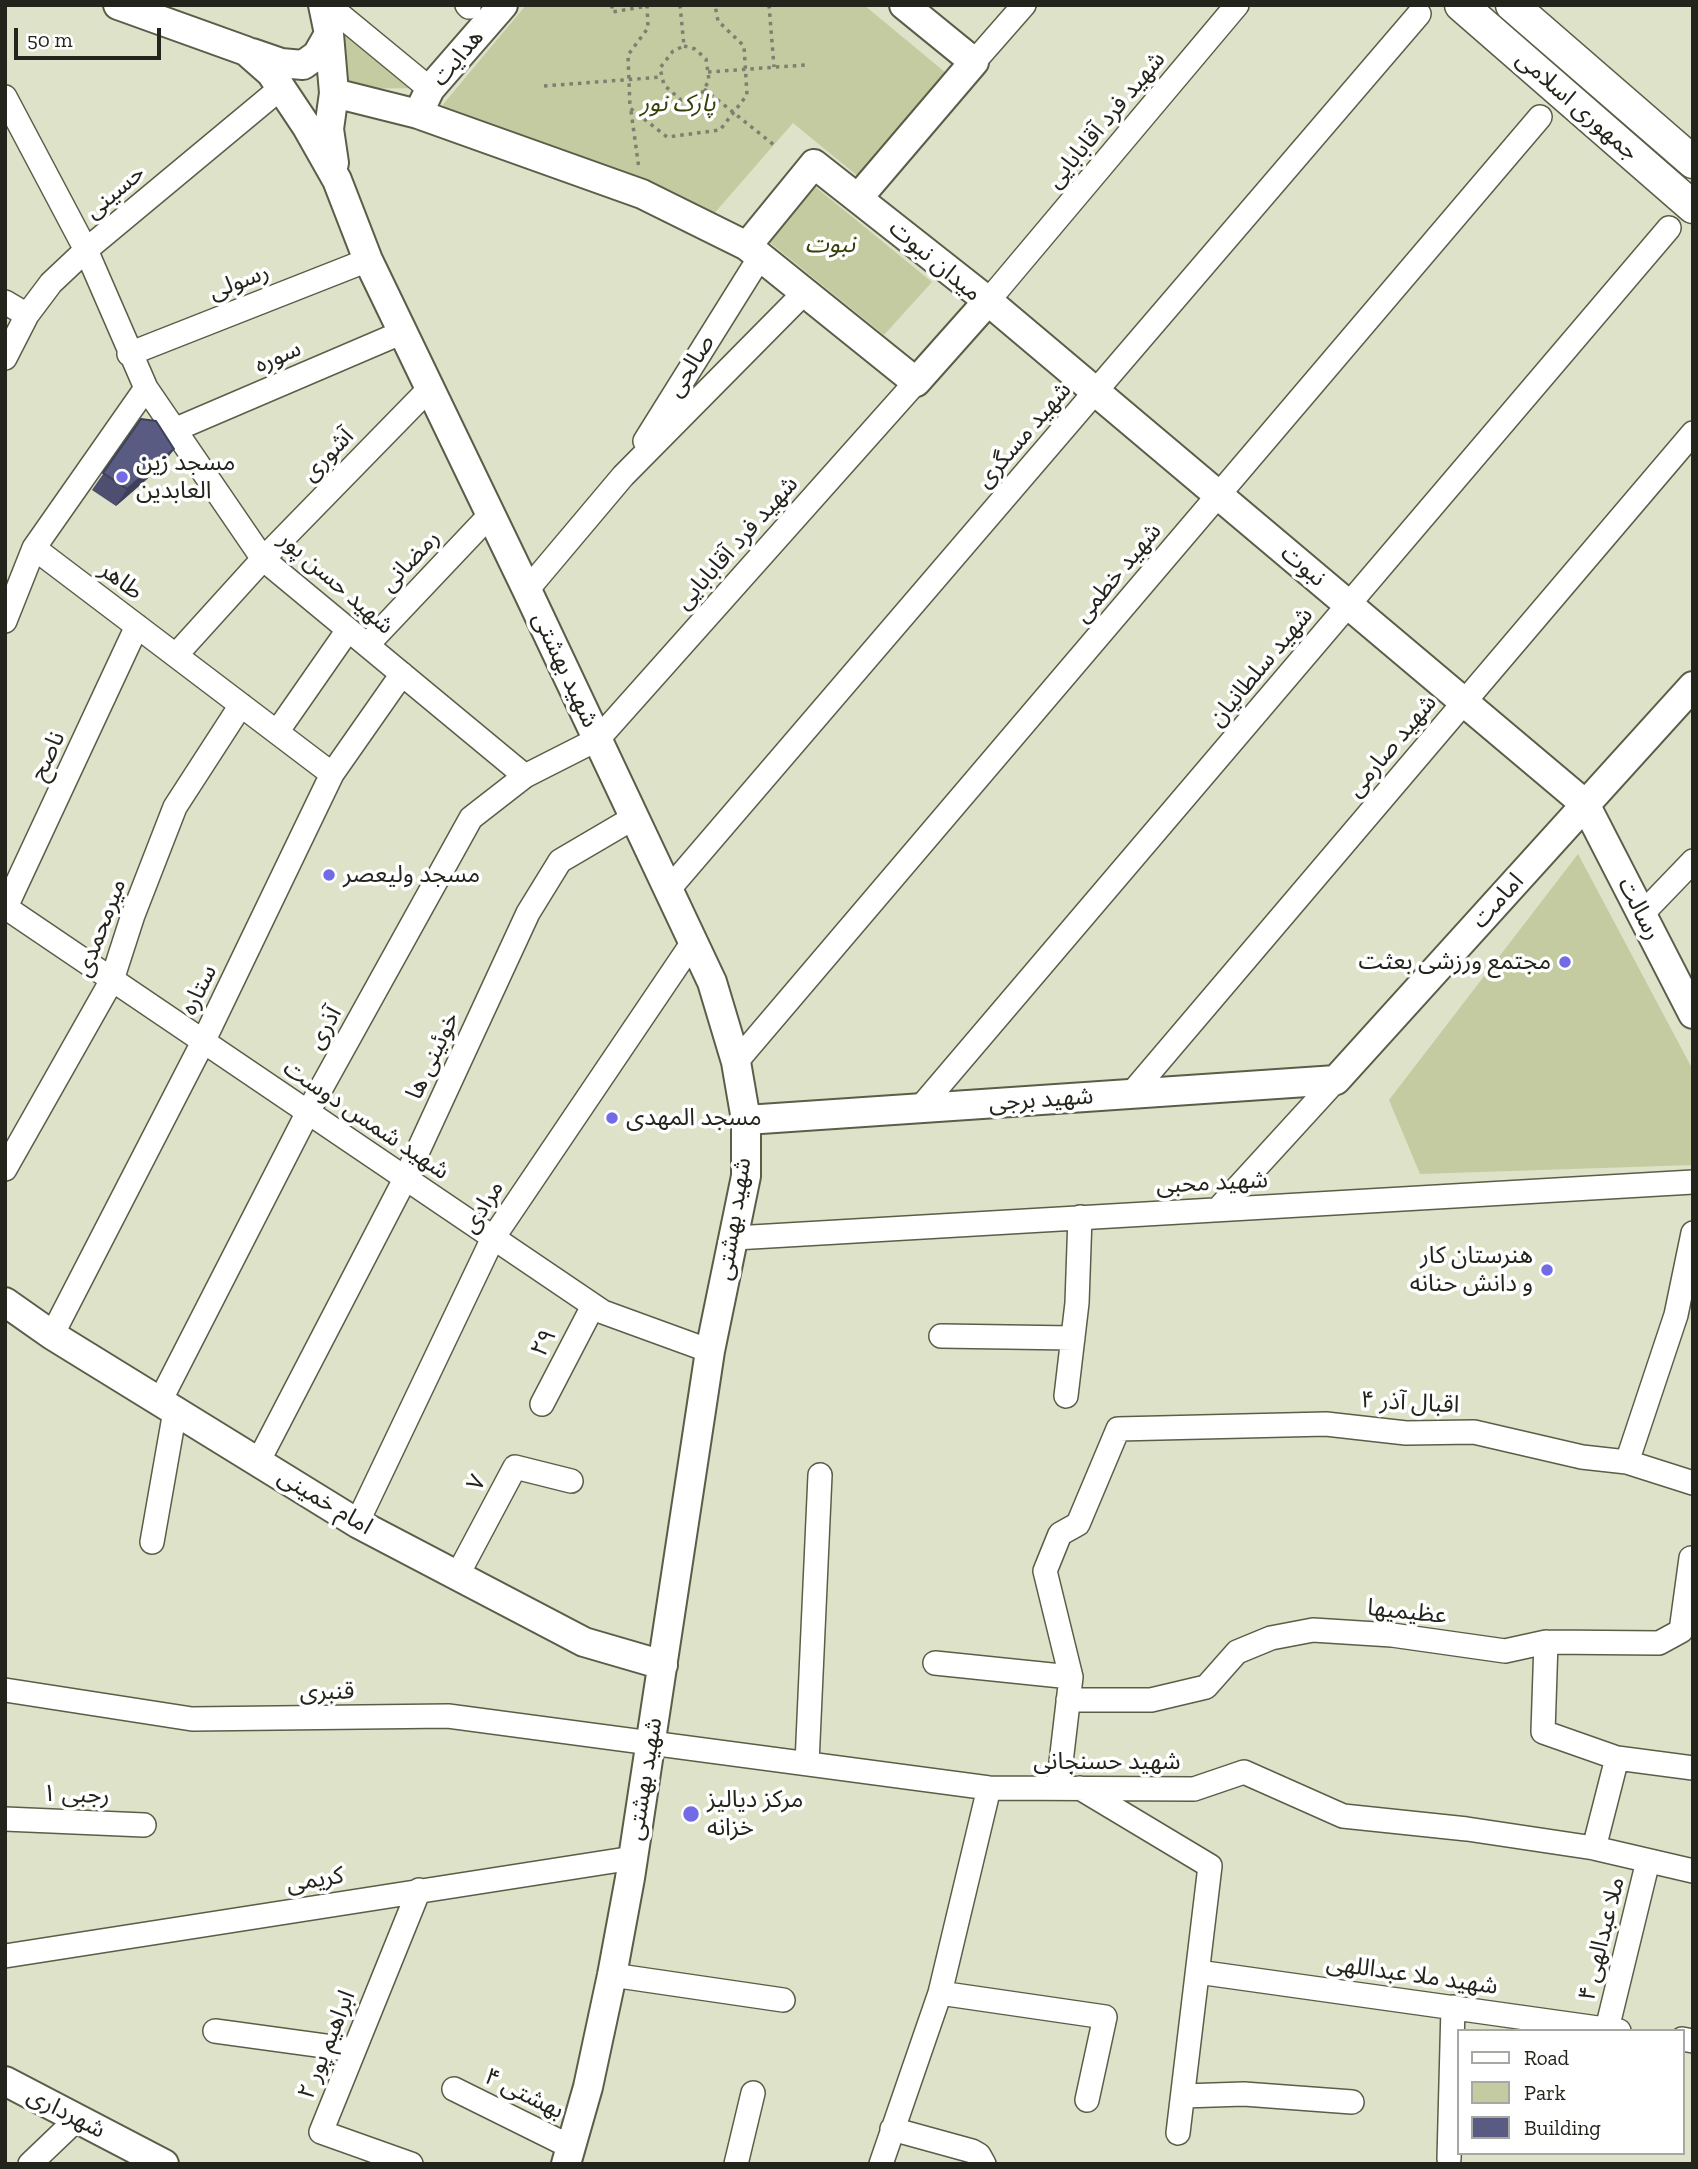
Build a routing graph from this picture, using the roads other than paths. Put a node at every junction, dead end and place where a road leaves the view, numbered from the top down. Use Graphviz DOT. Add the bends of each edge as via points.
graph roads {
  1 [pos="118,5"];
  2 [pos="325,5"];
  3 [pos="503,5"];
  4 [pos="904,5"];
  5 [pos="1024,5"];
  6 [pos="1237,5"];
  7 [pos="1461,5"];
  8 [pos="1512,5"];
  9 [pos="1419,14"];
  10 [pos="329,34"];
  11 [pos="246,51"];
  12 [pos="974,62"];
  13 [pos="282,87"];
  14 [pos="430,89"];
  15 [pos="334,93"];
  16 [pos="5,97"];
  17 [pos="418,114"];
  18 [pos="1540,117"];
  19 [pos="1693,162"];
  20 [pos="337,180"];
  21 [pos="858,198"];
  22 [pos="1693,207"];
  23 [pos="1669,228"];
  24 [pos="86,250"];
  25 [pos="754,251"];
  26 [pos="368,260"];
  27 [pos="804,293"];
  28 [pos="988,301"];
  29 [pos="5,302"];
  30 [pos="27,315"];
  31 [pos="403,332"];
  32 [pos="129,354"];
  33 [pos="5,358"];
  34 [pos="916,382"];
  35 [pos="146,388"];
  36 [pos="430,388"];
  37 [pos="1096,391"];
  38 [pos="174,430"];
  39 [pos="1693,433"];
  40 [pos="623,476"];
  41 [pos="1219,495"];
  42 [pos="491,514"];
  43 [pos="34,548"];
  44 [pos="263,559"];
  45 [pos="527,590"];
  46 [pos="1349,604"];
  47 [pos="5,621"];
  48 [pos="137,626"];
  49 [pos="348,630"];
  50 [pos="367,645"];
  51 [pos="176,655"];
  52 [pos="402,674"];
  53 [pos="1693,686"];
  54 [pos="1464,702"];
  55 [pos="241,705"];
  56 [pos="277,732"];
  57 [pos="598,739"];
  58 [pos="332,774"];
  59 [pos="525,776"];
  60 [pos="1586,804"];
  61 [pos="635,817"];
  62 [pos="1693,861"];
  63 [pos="668,890"];
  64 [pos="5,908"];
  65 [pos="1642,914"];
  66 [pos="693,942"];
  67 [pos="113,980"];
  68 [pos="1693,1014"];
  69 [pos="203,1042"];
  70 [pos="736,1062"];
  71 [pos="1336,1080"];
  72 [pos="1130,1094"];
  73 [pos="920,1108"];
  74 [pos="308,1112"];
  75 [pos="746,1120"];
  76 [pos="5,1168"];
  77 [pos="405,1179"];
  78 [pos="1693,1182"];
  79 [pos="1219,1209"];
  80 [pos="1080,1217"];
  81 [pos="1693,1233"];
  82 [pos="493,1238"];
  83 [pos="734,1238"];
  84 [pos="5,1302"];
  85 [pos="593,1306"];
  86 [pos="52,1335"];
  87 [pos="941,1336"];
  88 [pos="1073,1338"];
  89 [pos="710,1351"];
  90 [pos="1066,1396"];
  91 [pos="542,1404"];
  92 [pos="167,1406"];
  93 [pos="258,1462"];
  94 [pos="1627,1462"];
  95 [pos="820,1475"];
  96 [pos="571,1481"];
  97 [pos="1693,1483"];
  98 [pos="357,1523"];
  99 [pos="152,1542"];
  100 [pos="1691,1558"];
  101 [pos="457,1576"];
  102 [pos="1546,1642"];
  103 [pos="935,1663"];
  104 [pos="663,1665"];
  105 [pos="1071,1677"];
  106 [pos="5,1690"];
  107 [pos="1068,1700"];
  108 [pos="651,1742"];
  109 [pos="1617,1758"];
  110 [pos="807,1763"];
  111 [pos="1693,1768"];
  112 [pos="989,1788"];
  113 [pos="1069,1788"];
  114 [pos="5,1819"];
  115 [pos="144,1825"];
  116 [pos="1594,1847"];
  117 [pos="633,1858"];
  118 [pos="1648,1861"];
  119 [pos="1693,1871"];
  120 [pos="419,1890"];
  121 [pos="5,1956"];
  122 [pos="1198,1972"];
  123 [pos="612,1975"];
  124 [pos="940,1993"];
  125 [pos="783,2000"];
  126 [pos="1453,2007"];
  127 [pos="1606,2029"];
  128 [pos="1613,2029"];
  129 [pos="215,2031"];
  130 [pos="354,2050"];
  131 [pos="5,2081"];
  132 [pos="454,2089"];
  133 [pos="753,2093"];
  134 [pos="1183,2096"];
  135 [pos="1087,2100"];
  136 [pos="1352,2102"];
  137 [pos="77,2119"];
  138 [pos="892,2129"];
  139 [pos="1178,2133"];
  140 [pos="568,2155"];
  141 [pos="1449,2159"];
  142 [pos="157,2162"];
  143 [pos="30,2164"];
  144 [pos="411,2164"];
  145 [pos="736,2164"];
  146 [pos="881,2164"];
  147 [pos="984,2164"];
  1 -- 11 [label="street, شهید بهشتی"];
  2 -- 10 [label="street, شهید بهشتی"];
  2 -- 14 [label="street"];
  3 -- 14 [label="street, هدایت"];
  4 -- 12 [label="street"];
  5 -- 12 [label="street"];
  6 -- 28 [label="street, شهید فرد آقابابایی"];
  7 -- 22 [label="main road, جمهوری اسلامی"];
  8 -- 19 [label="main road, جمهوری اسلامی"];
  9 -- 37 [label="street, شهید مسگری"];
  10 -- 11 [label="street, شهید بهشتی" via="317,55 303,65"];
  10 -- 15 [label="street, شهید بهشتی"];
  11 -- 13 [label="street, شهید بهشتی"];
  12 -- 21 [label="street"];
  13 -- 20 [label="street, شهید بهشتی"];
  13 -- 24 [label="street, حسینی"];
  14 -- 17 [label="street, هدایت"];
  15 -- 17 [label="street"];
  15 -- 20 [label="street, شهید بهشتی" via="329,129"];
  16 -- 24 [label="street, شهید حسن پور"];
  17 -- 25 [label="street" via="642,194"];
  18 -- 41 [label="street, شهید خطمی"];
  20 -- 26 [label="street, شهید بهشتی"];
  21 -- 25 [label="street, میدان نبوت" via="814,163"];
  21 -- 28 [label="street, میدان نبوت"];
  23 -- 46 [label="street, شهید سلطانیان"];
  24 -- 30 [label="street, حسینی" via="51,283"];
  24 -- 32 [label="street, شهید حسن پور"];
  25 -- 27 [label="street"];
  25 -- 40 [label="street, صالحی"];
  26 -- 31 [label="street, شهید بهشتی"];
  26 -- 32 [label="street, رسولی"];
  27 -- 34 [label="street"];
  27 -- 40 [label="street, صالحی"];
  28 -- 34 [label="street, میدان نبوت"];
  28 -- 37 [label="street, نبوت"];
  29 -- 30 [label="street"];
  30 -- 33 [label="street, حسینی"];
  31 -- 36 [label="street, شهید بهشتی"];
  31 -- 38 [label="street, سوره"];
  32 -- 35 [label="street, شهید حسن پور"];
  34 -- 57 [label="street, شهید فرد آقابابایی"];
  35 -- 38 [label="street, شهید حسن پور"];
  35 -- 43 [label="street"];
  36 -- 42 [label="street, شهید بهشتی"];
  36 -- 44 [label="street, آشوری"];
  37 -- 41 [label="street, نبوت"];
  37 -- 63 [label="street, شهید مسگری"];
  38 -- 44 [label="street, شهید حسن پور"];
  39 -- 54 [label="street, شهید صارمی"];
  40 -- 45 [label="street, صالحی"];
  41 -- 46 [label="street, نبوت"];
  41 -- 70 [label="street, شهید خطمی"];
  42 -- 45 [label="street, شهید بهشتی"];
  42 -- 50 [label="street, رمضانی"];
  43 -- 47 [label="street"];
  43 -- 48 [label="street, طاهر"];
  44 -- 49 [label="street, شهید حسن پور"];
  44 -- 51 [label="street, آشوری"];
  45 -- 57 [label="street, شهید بهشتی"];
  46 -- 54 [label="street, نبوت"];
  46 -- 73 [label="street, شهید سلطانیان"];
  48 -- 51 [label="street, طاهر"];
  48 -- 64 [label="street, ناصح"];
  49 -- 50 [label="street, شهید حسن پور"];
  49 -- 56 [label="street"];
  50 -- 52 [label="street, شهید حسن پور"];
  51 -- 55 [label="street, طاهر"];
  52 -- 58 [label="street, ستاره"];
  52 -- 59 [label="street, شهید حسن پور"];
  53 -- 60 [label="street, امامت"];
  54 -- 60 [label="street, نبوت"];
  54 -- 72 [label="street, شهید صارمی"];
  55 -- 56 [label="street, طاهر"];
  55 -- 67 [label="street, میرمحمدی" via="175,807"];
  56 -- 58 [label="street, طاهر"];
  57 -- 59 [label="street"];
  57 -- 61 [label="street, شهید بهشتی"];
  58 -- 69 [label="street, ستاره"];
  59 -- 74 [label="street, آذری" via="471,818"];
  60 -- 65 [label="street, رسالت"];
  60 -- 71 [label="street, امامت"];
  61 -- 63 [label="street, شهید بهشتی"];
  61 -- 77 [label="street, خوئینی ها" via="560,861 527,913"];
  62 -- 65 [label="street"];
  63 -- 66 [label="street, شهید بهشتی"];
  64 -- 67 [label="street, شهید شمس دوست"];
  65 -- 68 [label="street, رسالت"];
  66 -- 70 [label="street, شهید بهشتی" via="712,982"];
  66 -- 82 [label="street, مرادی"];
  67 -- 69 [label="street, شهید شمس دوست"];
  67 -- 76 [label="street, میرمحمدی"];
  69 -- 74 [label="street, شهید شمس دوست"];
  69 -- 86 [label="street, ستاره"];
  70 -- 75 [label="street, شهید بهشتی"];
  71 -- 72 [label="street, شهید برجی"];
  71 -- 79 [label="street, امامت"];
  72 -- 73 [label="street, شهید برجی"];
  73 -- 75 [label="street, شهید برجی"];
  74 -- 77 [label="street, شهید شمس دوست"];
  74 -- 92 [label="street, آذری"];
  75 -- 83 [label="street, شهید بهشتی" via="746,1176"];
  77 -- 82 [label="street, شهید شمس دوست"];
  77 -- 93 [label="street, خوئینی ها"];
  78 -- 79 [label="street, شهید محبی"];
  79 -- 80 [label="street, شهید محبی"];
  80 -- 83 [label="street, شهید محبی"];
  80 -- 88 [label="street"];
  81 -- 94 [label="street" via="1676,1315"];
  82 -- 85 [label="street, شهید شمس دوست"];
  82 -- 98 [label="street, مرادی"];
  83 -- 89 [label="street, شهید بهشتی"];
  84 -- 86 [label="street, امام خمینی"];
  85 -- 89 [label="street, شهید شمس دوست"];
  85 -- 91 [label="street, ۲۹"];
  86 -- 92 [label="street, امام خمینی"];
  87 -- 88 [label="street"];
  88 -- 90 [label="street"];
  89 -- 104 [label="street, شهید بهشتی"];
  92 -- 93 [label="street, امام خمینی"];
  92 -- 99 [label="street, آذری"];
  93 -- 98 [label="street, امام خمینی"];
  94 -- 97 [label="street, اقبال آذر ۴"];
  94 -- 105 [label="street, اقبال آذر ۴" via="1474,1433 1406,1433 1326,1424 1118,1429 1078,1524 1060,1534 1045,1571"];
  95 -- 110 [label="street"];
  96 -- 101 [label="street, ۷" via="515,1467"];
  98 -- 101 [label="street, امام خمینی"];
  100 -- 102 [label="street, عظیمیها" via="1681,1631 1659,1643"];
  101 -- 104 [label="street, امام خمینی" via="584,1642"];
  102 -- 107 [label="street, عظیمیها" via="1505,1651 1392,1635 1313,1630 1271,1638 1237,1652 1206,1687 1151,1700"];
  102 -- 109 [label="street" via="1543,1732"];
  103 -- 105 [label="street"];
  104 -- 108 [label="street, شهید بهشتی"];
  105 -- 107 [label="street"];
  106 -- 108 [label="street, قنبری" via="192,1719 448,1716"];
  107 -- 113 [label="street"];
  108 -- 110 [label="street, شهید حسنجانی"];
  108 -- 117 [label="street, شهید بهشتی"];
  109 -- 111 [label="street"];
  109 -- 116 [label="street"];
  110 -- 112 [label="street, شهید حسنجانی"];
  112 -- 113 [label="street, شهید حسنجانی"];
  112 -- 124 [label="street"];
  113 -- 116 [label="street, شهید حسنجانی" via="1194,1789 1244,1772 1343,1816"];
  113 -- 122 [label="street" via="1210,1866"];
  114 -- 115 [label="street, رجبی ۱"];
  116 -- 118 [label="street, شهید حسنجانی"];
  117 -- 120 [label="street, کریمی"];
  117 -- 123 [label="street, شهید بهشتی"];
  118 -- 119 [label="street, شهید حسنجانی"];
  118 -- 128 [label="street, ملا عبدالهی ۴"];
  120 -- 121 [label="street, کریمی"];
  120 -- 130 [label="street, ابراهیم پور ۲"];
  122 -- 126 [label="street, شهید ملا عبداللهی"];
  122 -- 134 [label="street"];
  123 -- 125 [label="street"];
  123 -- 140 [label="street, شهید بهشتی"];
  124 -- 135 [label="street" via="1105,2017"];
  124 -- 138 [label="street"];
  126 -- 127 [label="street, شهید ملا عبداللهی"];
  126 -- 141 [label="street"];
  129 -- 130 [label="street"];
  130 -- 144 [label="street, ابراهیم پور ۲" via="321,2132"];
  131 -- 137 [label="street, شهرداری"];
  132 -- 140 [label="street, بهشتی ۴"];
  133 -- 145 [label="street"];
  134 -- 136 [label="street" via="1244,2094"];
  134 -- 139 [label="street"];
  137 -- 142 [label="street, شهرداری"];
  137 -- 143 [label="street"];
  138 -- 146 [label="street"];
  138 -- 147 [label="street" via="972,2151"];
}
